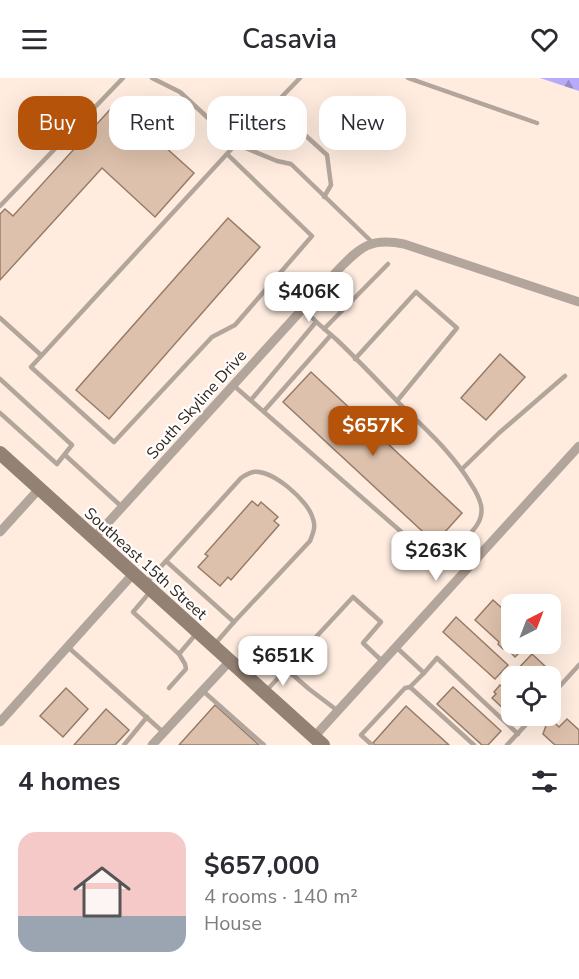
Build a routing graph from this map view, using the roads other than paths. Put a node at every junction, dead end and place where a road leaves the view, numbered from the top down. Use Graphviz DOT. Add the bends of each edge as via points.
graph roads {
  1 [pos="123,78"];
  2 [pos="152,78"];
  3 [pos="300,78"];
  4 [pos="408,78"];
  5 [pos="283,96"];
  6 [pos="207,117"];
  7 [pos="537,123"];
  8 [pos="307,137"];
  9 [pos="231,150"];
  10 [pos="250,150"];
  11 [pos="227,154"];
  12 [pos="324,196"];
  13 [pos="0,206"];
  14 [pos="373,243"];
  15 [pos="388,264"];
  16 [pos="579,302"];
  17 [pos="303,309"];
  18 [pos="0,318"];
  19 [pos="316,322"];
  20 [pos="324,329"];
  21 [pos="331,334"];
  22 [pos="41,355"];
  23 [pos="355,359"];
  24 [pos="565,376"];
  25 [pos="0,379"];
  26 [pos="233,385"];
  27 [pos="251,400"];
  28 [pos="397,401"];
  29 [pos="264,411"];
  30 [pos="0,413"];
  31 [pos="578,448"];
  32 [pos="0,453"];
  33 [pos="65,455"];
  34 [pos="462,470"];
  35 [pos="39,489"];
  36 [pos="122,507"];
  37 [pos="0,532"];
  38 [pos="94,538"];
  39 [pos="166,561"];
  40 [pos="134,574"];
  41 [pos="148,587"];
  42 [pos="234,622"];
  43 [pos="197,632"];
  44 [pos="214,646"];
  45 [pos="68,647"];
  46 [pos="396,647"];
  47 [pos="179,654"];
  48 [pos="230,661"];
  49 [pos="383,662"];
  50 [pos="579,665"];
  51 [pos="286,669"];
  52 [pos="424,673"];
  53 [pos="561,685"];
  54 [pos="410,687"];
  55 [pos="169,688"];
  56 [pos="202,691"];
  57 [pos="265,693"];
  58 [pos="338,711"];
  59 [pos="147,717"];
  60 [pos="0,722"];
  61 [pos="525,726"];
  62 [pos="164,732"];
  63 [pos="518,734"];
  64 [pos="319,743"];
  65 [pos="124,745"];
  66 [pos="152,745"];
  67 [pos="264,745"];
  68 [pos="372,745"];
  69 [pos="474,745"];
  70 [pos="507,745"];
  1 -- 13 [label="lane"];
  2 -- 6 [label="lane" via="180,92"];
  3 -- 5 [label="lane"];
  4 -- 7 [label="lane"];
  8 -- 12 [label="lane" via="327,155 331,185"];
  9 -- 11 [label="lane"];
  10 -- 12 [label="lane" via="291,164"];
  11 -- 22 [label="lane"];
  11 -- 22 [label="lane" via="312,236 235,325 212,337 114,442 31,367"];
  12 -- 14 [label="lane"];
  14 -- 16 [label="street" via="404,244"];
  14 -- 17 [label="street, South Skyline Drive" via="351,257"];
  15 -- 20 [label="lane"];
  17 -- 19 [label="lane"];
  17 -- 26 [label="street, South Skyline Drive"];
  18 -- 22 [label="lane"];
  19 -- 20 [label="lane"];
  19 -- 27 [label="lane"];
  20 -- 21 [label="lane"];
  21 -- 23 [label="lane"];
  21 -- 29 [label="lane"];
  23 -- 28 [label="lane"];
  23 -- 28 [label="lane" via="416,292 457,328"];
  24 -- 34 [label="lane"];
  25 -- 33 [label="lane" via="72,445"];
  26 -- 27 [label="lane"];
  26 -- 36 [label="street, South Skyline Drive"];
  27 -- 29 [label="lane"];
  28 -- 34 [label="lane"];
  29 -- 34 [label="lane" via="429,556 442,558 451,552 479,522 481,505"];
  30 -- 33 [label="lane" via="57,464"];
  31 -- 46 [label="street"];
  32 -- 35 [label="main road, Southeast 15th Street"];
  33 -- 36 [label="lane"];
  35 -- 37 [label="street"];
  35 -- 38 [label="main road, Southeast 15th Street"];
  36 -- 38 [label="street, South Skyline Drive"];
  38 -- 40 [label="main road, Southeast 15th Street"];
  39 -- 41 [label="lane"];
  39 -- 42 [label="lane"];
  39 -- 42 [label="lane" via="241,478 252,472 265,473 292,490 313,517 315,529 310,541"];
  40 -- 41 [label="main road, Southeast 15th Street"];
  40 -- 45 [label="street"];
  41 -- 43 [label="main road, Southeast 15th Street"];
  41 -- 47 [label="lane" via="133,612"];
  42 -- 44 [label="lane"];
  43 -- 44 [label="main road, Southeast 15th Street"];
  43 -- 47 [label="lane"];
  44 -- 48 [label="main road, Southeast 15th Street"];
  45 -- 59 [label="lane"];
  45 -- 60 [label="street"];
  46 -- 49 [label="street"];
  46 -- 52 [label="lane"];
  47 -- 55 [label="lane" via="186,669"];
  48 -- 56 [label="street"];
  48 -- 57 [label="main road, Southeast 15th Street"];
  49 -- 51 [label="lane" via="363,643 381,622 353,597"];
  49 -- 58 [label="street"];
  50 -- 53 [label="lane"];
  51 -- 57 [label="lane"];
  51 -- 58 [label="lane"];
  52 -- 54 [label="lane"];
  52 -- 63 [label="lane" via="436,658"];
  54 -- 68 [label="lane" via="361,735"];
  54 -- 69 [label="lane"];
  56 -- 62 [label="street"];
  56 -- 67 [label="lane"];
  57 -- 64 [label="main road, Southeast 15th Street"];
  58 -- 64 [label="street"];
  59 -- 62 [label="lane"];
  59 -- 65 [label="lane"];
  61 -- 63 [label="lane"];
  62 -- 66 [label="street"];
  63 -- 70 [label="lane"];
}
